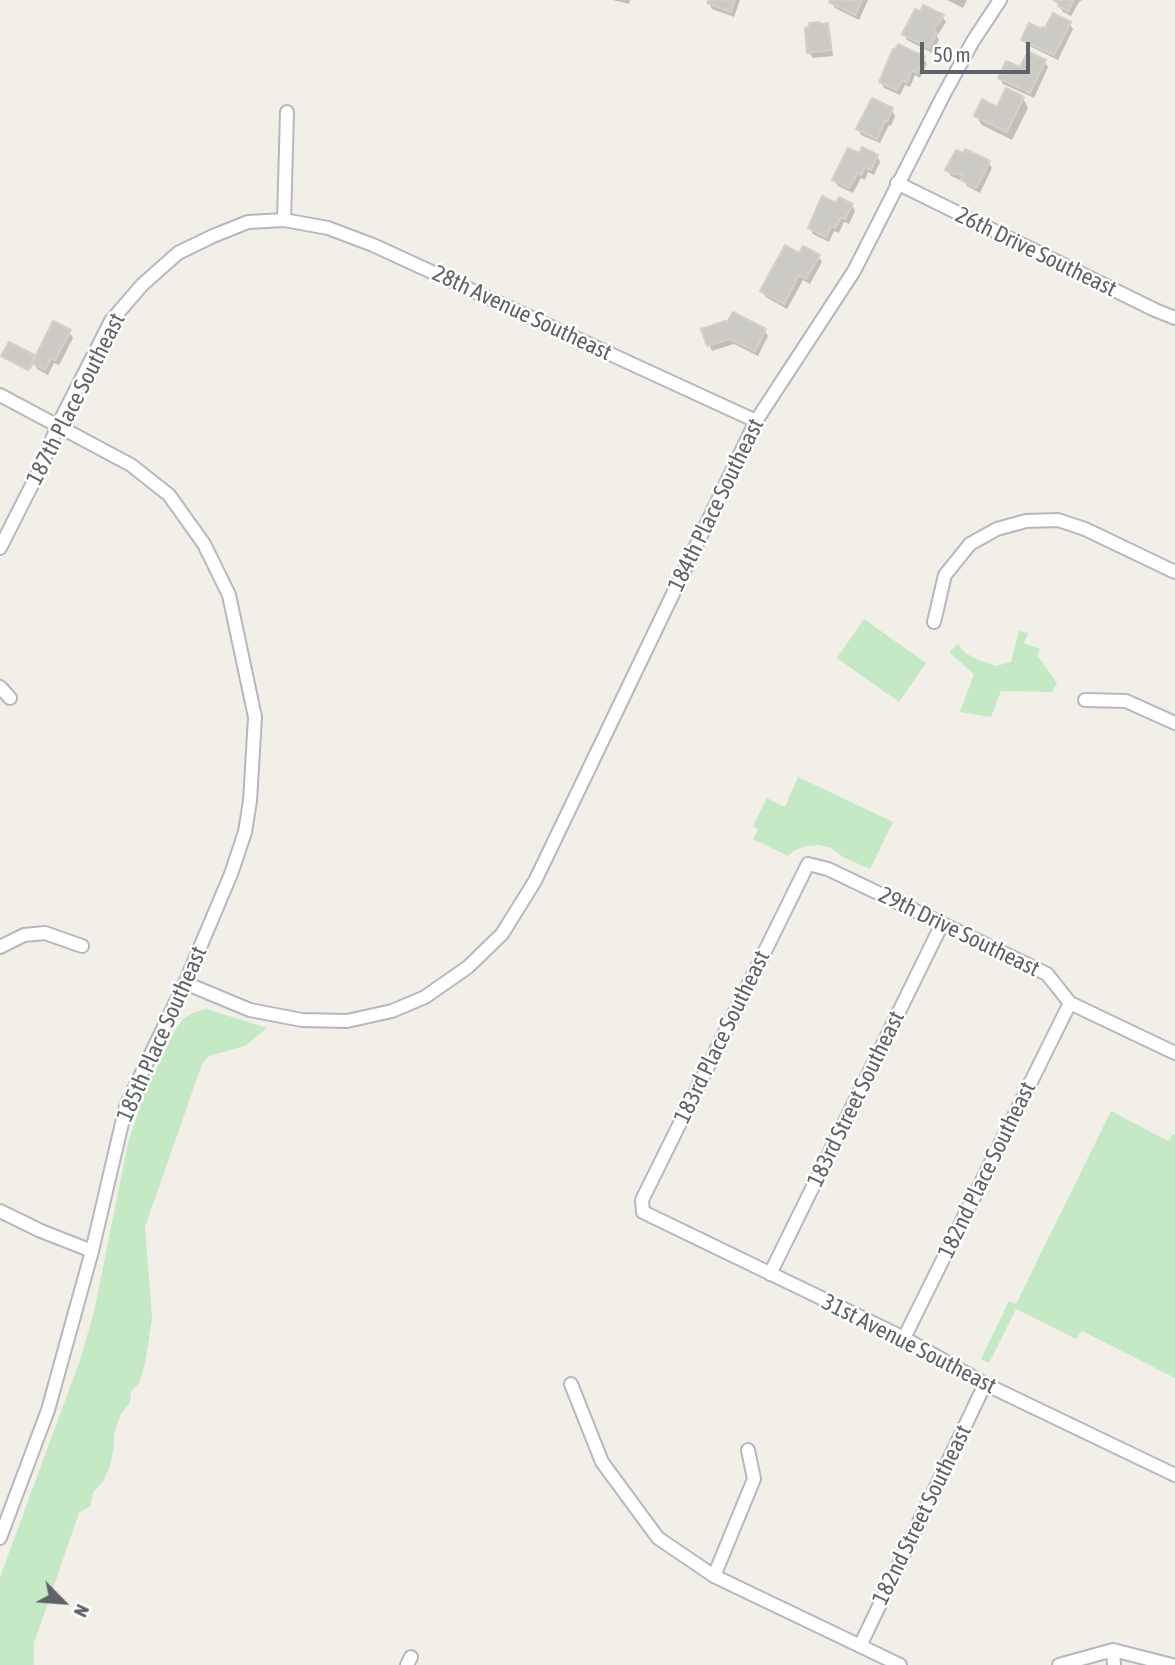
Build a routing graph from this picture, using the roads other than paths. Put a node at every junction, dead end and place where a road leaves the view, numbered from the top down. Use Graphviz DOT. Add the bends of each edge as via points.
graph roads {
  1 [pos="1000,0"];
  2 [pos="287,112"];
  3 [pos="897,183"];
  4 [pos="284,220"];
  5 [pos="1175,318"];
  6 [pos="0,395"];
  7 [pos="756,421"];
  8 [pos="58,425"];
  9 [pos="0,548"];
  10 [pos="1175,572"];
  11 [pos="934,622"];
  12 [pos="0,687"];
  13 [pos="10,698"];
  14 [pos="1085,699"];
  15 [pos="1175,723"];
  16 [pos="808,864"];
  17 [pos="942,924"];
  18 [pos="82,946"];
  19 [pos="0,947"];
  20 [pos="185,983"];
  21 [pos="1070,1003"];
  22 [pos="1175,1053"];
  23 [pos="0,1211"];
  24 [pos="643,1212"];
  25 [pos="92,1251"];
  26 [pos="770,1274"];
  27 [pos="904,1338"];
  28 [pos="571,1384"];
  29 [pos="985,1384"];
  30 [pos="748,1450"];
  31 [pos="1175,1475"];
  32 [pos="0,1538"];
  33 [pos="714,1576"];
  34 [pos="860,1646"];
  35 [pos="1113,1650"];
  36 [pos="900,1665"];
  37 [pos="1059,1665"];
  38 [pos="1114,1665"];
  39 [pos="1172,1665"];
  1 -- 3 [label="street, 184th Place Southeast"];
  2 -- 4 [label="street"];
  3 -- 5 [label="street, 26th Drive Southeast"];
  3 -- 7 [label="street, 184th Place Southeast" via="854,271"];
  4 -- 7 [label="street, 28th Avenue Southeast" via="328,228 373,245"];
  4 -- 8 [label="street, 187th Place Southeast" via="248,222 213,236 178,253 151,277 111,321"];
  6 -- 8 [label="street, 185th Place Southeast"];
  7 -- 20 [label="street, 184th Place Southeast" via="535,881 502,934 468,967 425,997 392,1011 347,1020 302,1020 250,1010"];
  8 -- 9 [label="street, 187th Place Southeast"];
  8 -- 20 [label="street, 185th Place Southeast" via="131,464 169,495 204,544 229,596 242,648 255,718 245,832"];
  10 -- 11 [label="street" via="1085,529 1058,520 1026,521 997,529 970,544 945,575"];
  12 -- 13 [label="street"];
  14 -- 15 [label="street" via="1126,701"];
  16 -- 17 [label="street, 29th Drive Southeast" via="828,869"];
  16 -- 24 [label="street, 183rd Place Southeast" via="642,1200"];
  17 -- 21 [label="street, 29th Drive Southeast" via="1047,974"];
  17 -- 26 [label="street, 183rd Street Southeast"];
  18 -- 19 [label="street" via="45,933 24,935"];
  20 -- 25 [label="street, 185th Place Southeast" via="126,1106"];
  21 -- 22 [label="street, 29th Drive Southeast"];
  21 -- 27 [label="street, 182nd Place Southeast"];
  23 -- 25 [label="street"];
  24 -- 26 [label="street, 31st Avenue Southeast"];
  25 -- 32 [label="street, 185th Place Southeast" via="48,1410"];
  26 -- 27 [label="street, 31st Avenue Southeast"];
  27 -- 29 [label="street, 31st Avenue Southeast"];
  28 -- 33 [label="street" via="602,1461 658,1538"];
  29 -- 31 [label="street, 31st Avenue Southeast"];
  29 -- 34 [label="street, 182nd Street Southeast"];
  30 -- 33 [label="street" via="754,1479"];
  33 -- 34 [label="street"];
  34 -- 36 [label="street"];
  35 -- 37 [label="street"];
  35 -- 38 [label="street"];
  35 -- 39 [label="street"];
}
